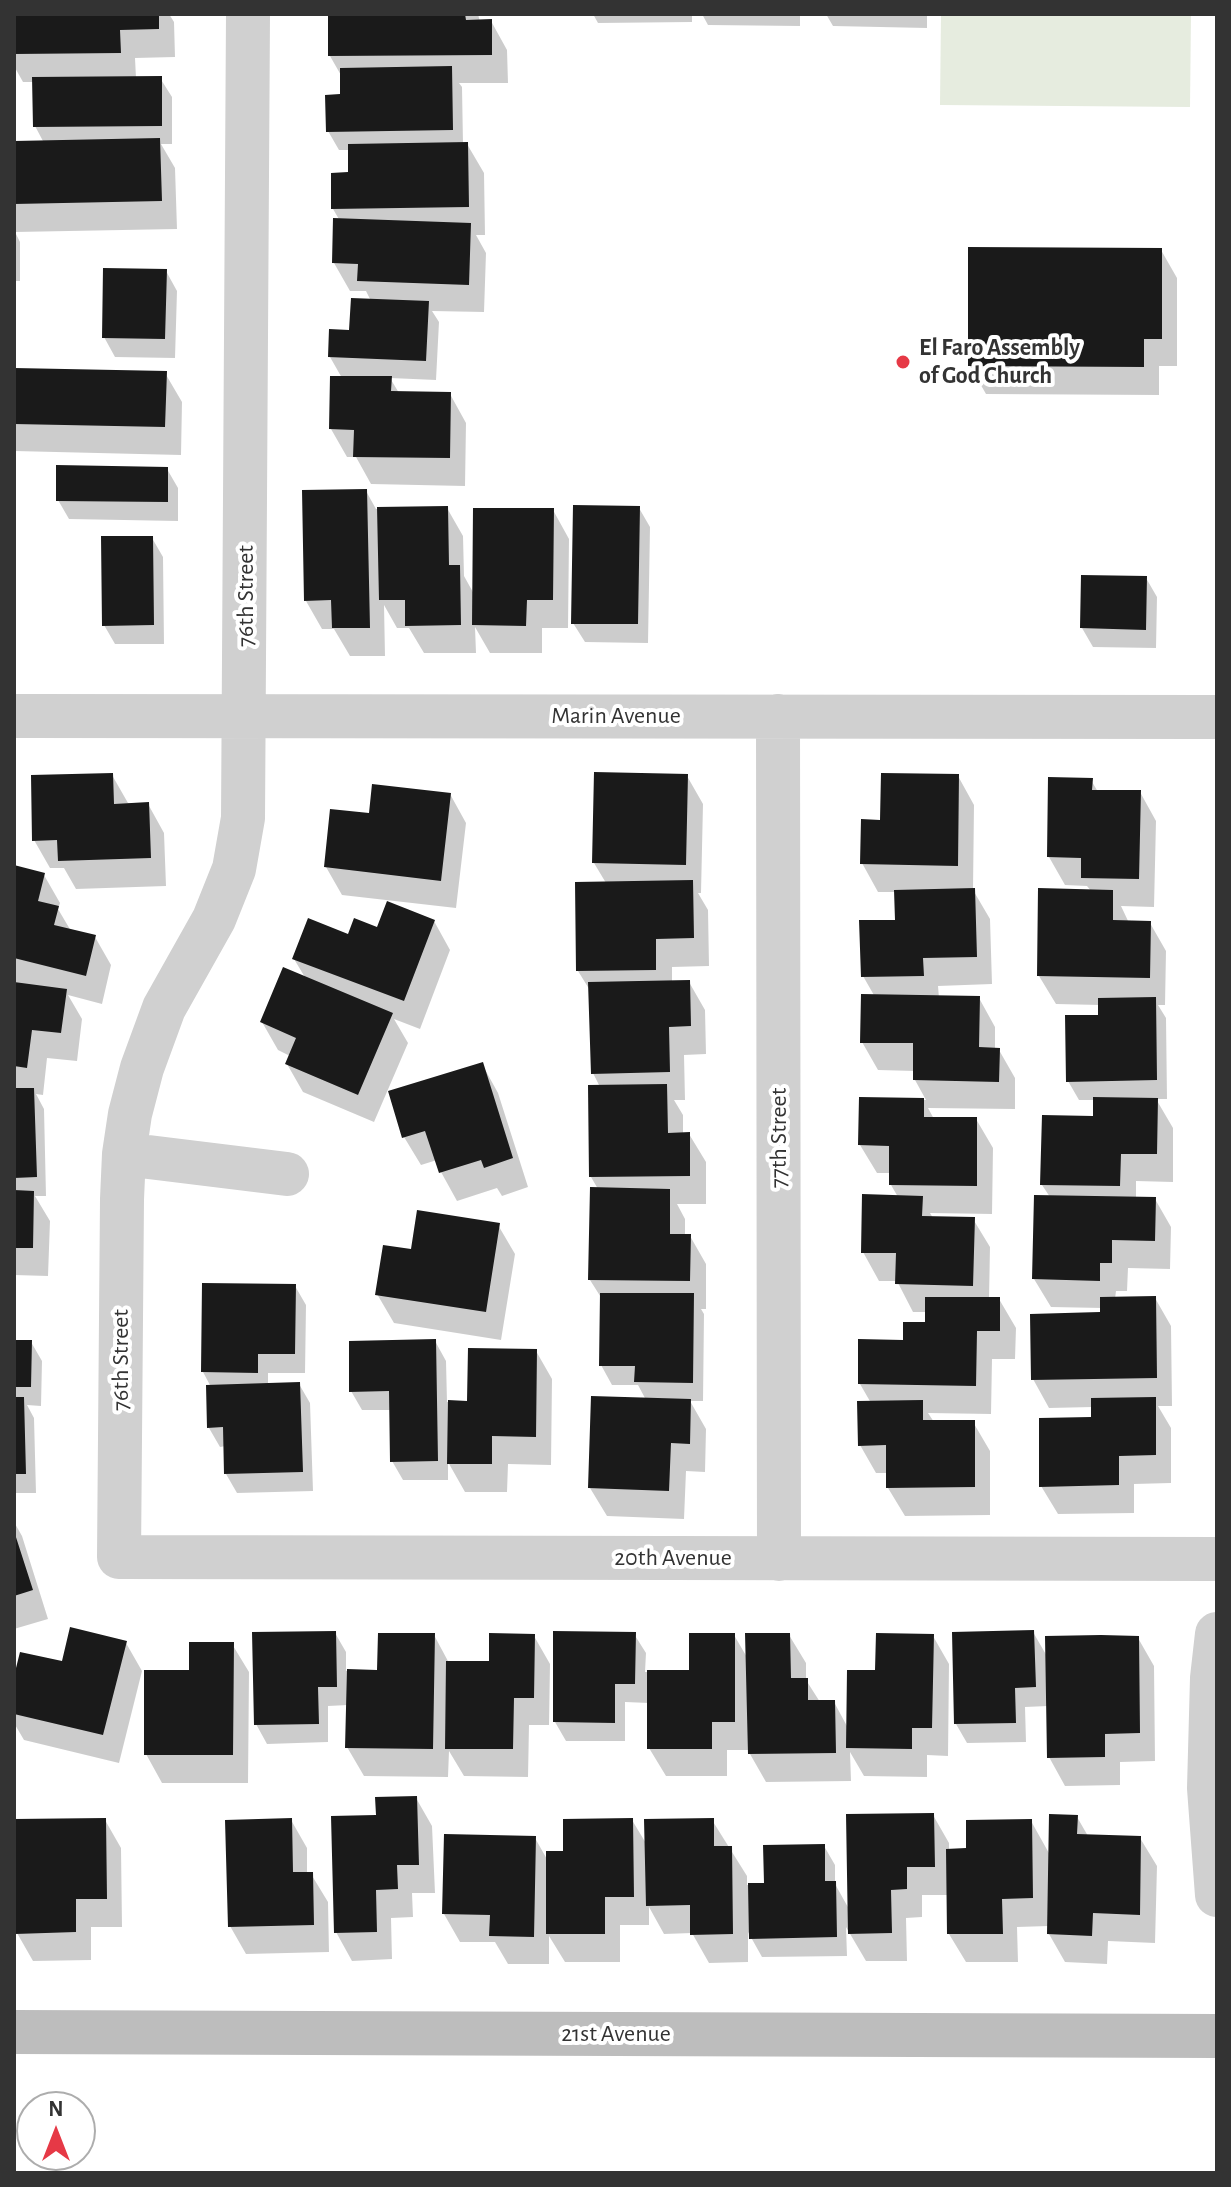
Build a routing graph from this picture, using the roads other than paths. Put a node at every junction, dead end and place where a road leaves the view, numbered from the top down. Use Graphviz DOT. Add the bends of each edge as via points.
graph roads {
  1 [pos="248,14"];
  2 [pos="14,716"];
  3 [pos="245,716"];
  4 [pos="778,716"];
  5 [pos="1217,717"];
  6 [pos="124,1154"];
  7 [pos="287,1174"];
  8 [pos="129,1557"];
  9 [pos="779,1559"];
  10 [pos="1217,1559"];
  11 [pos="1217,1634"];
  12 [pos="1217,1895"];
  13 [pos="14,2032"];
  14 [pos="1217,2036"];
  1 -- 3 [label="street, 76th Street"];
  2 -- 3 [label="street, Marin Avenue"];
  3 -- 4 [label="street, Marin Avenue"];
  3 -- 6 [label="street, 76th Street" via="243,818 234,869 214,919 164,1008 142,1068"];
  4 -- 5 [label="street, Marin Avenue"];
  4 -- 9 [label="street, 77th Street"];
  6 -- 7 [label="street"];
  6 -- 8 [label="street, 76th Street" via="119,1557"];
  8 -- 9 [label="street, 20th Avenue"];
  9 -- 10 [label="street, 20th Avenue"];
  11 -- 12 [label="street" via="1209,1788"];
  13 -- 14 [label="street, 21st Avenue"];
}
